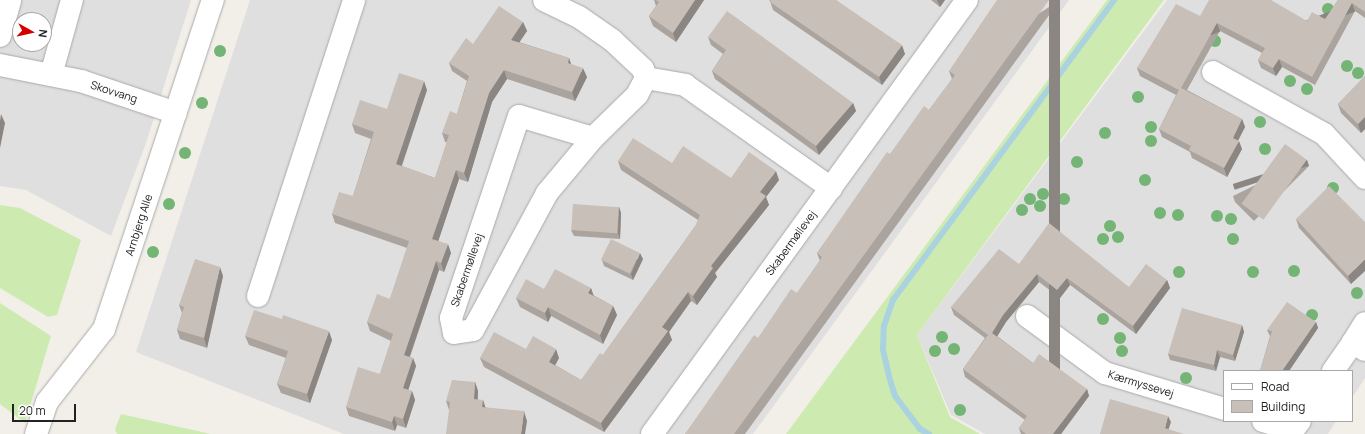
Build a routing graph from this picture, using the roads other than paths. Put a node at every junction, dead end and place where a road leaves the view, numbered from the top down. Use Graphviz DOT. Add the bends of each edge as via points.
graph roads {
  1 [pos="10,0"];
  2 [pos="72,0"];
  3 [pos="213,0"];
  4 [pos="354,0"];
  5 [pos="544,0"];
  6 [pos="967,0"];
  7 [pos="0,36"];
  8 [pos="0,65"];
  9 [pos="1213,72"];
  10 [pos="51,75"];
  11 [pos="646,78"];
  12 [pos="176,113"];
  13 [pos="593,138"];
  14 [pos="1365,178"];
  15 [pos="831,188"];
  16 [pos="258,296"];
  17 [pos="1027,316"];
  18 [pos="1365,323"];
  19 [pos="1359,346"];
  20 [pos="1334,370"];
  21 [pos="1223,409"];
  22 [pos="1266,422"];
  23 [pos="1299,422"];
  24 [pos="36,434"];
  25 [pos="652,434"];
  1 -- 7 [label="street"];
  2 -- 10 [label="street"];
  3 -- 12 [label="street, Arnbjerg Alle"];
  4 -- 16 [label="street"];
  5 -- 11 [label="street" via="579,17 612,40 643,69"];
  6 -- 15 [label="street, Skabermøllevej"];
  8 -- 10 [label="street, Skovvang"];
  9 -- 14 [label="street" via="1324,134"];
  10 -- 12 [label="street, Skovvang" via="81,81"];
  11 -- 13 [label="street, Skabermøllevej" via="637,95"];
  11 -- 15 [label="street" via="685,85"];
  12 -- 24 [label="street, Arnbjerg Alle" via="104,329 47,402"];
  13 -- 13 [label="street, Skabermøllevej" via="547,193 473,330 454,333 451,318 519,116"];
  15 -- 25 [label="street, Skabermøllevej"];
  17 -- 21 [label="street, Kærmyssevej" via="1105,373"];
  18 -- 19 [label="street"];
  19 -- 20 [label="street"];
  22 -- 23 [label="street" via="1293,430"];
}
